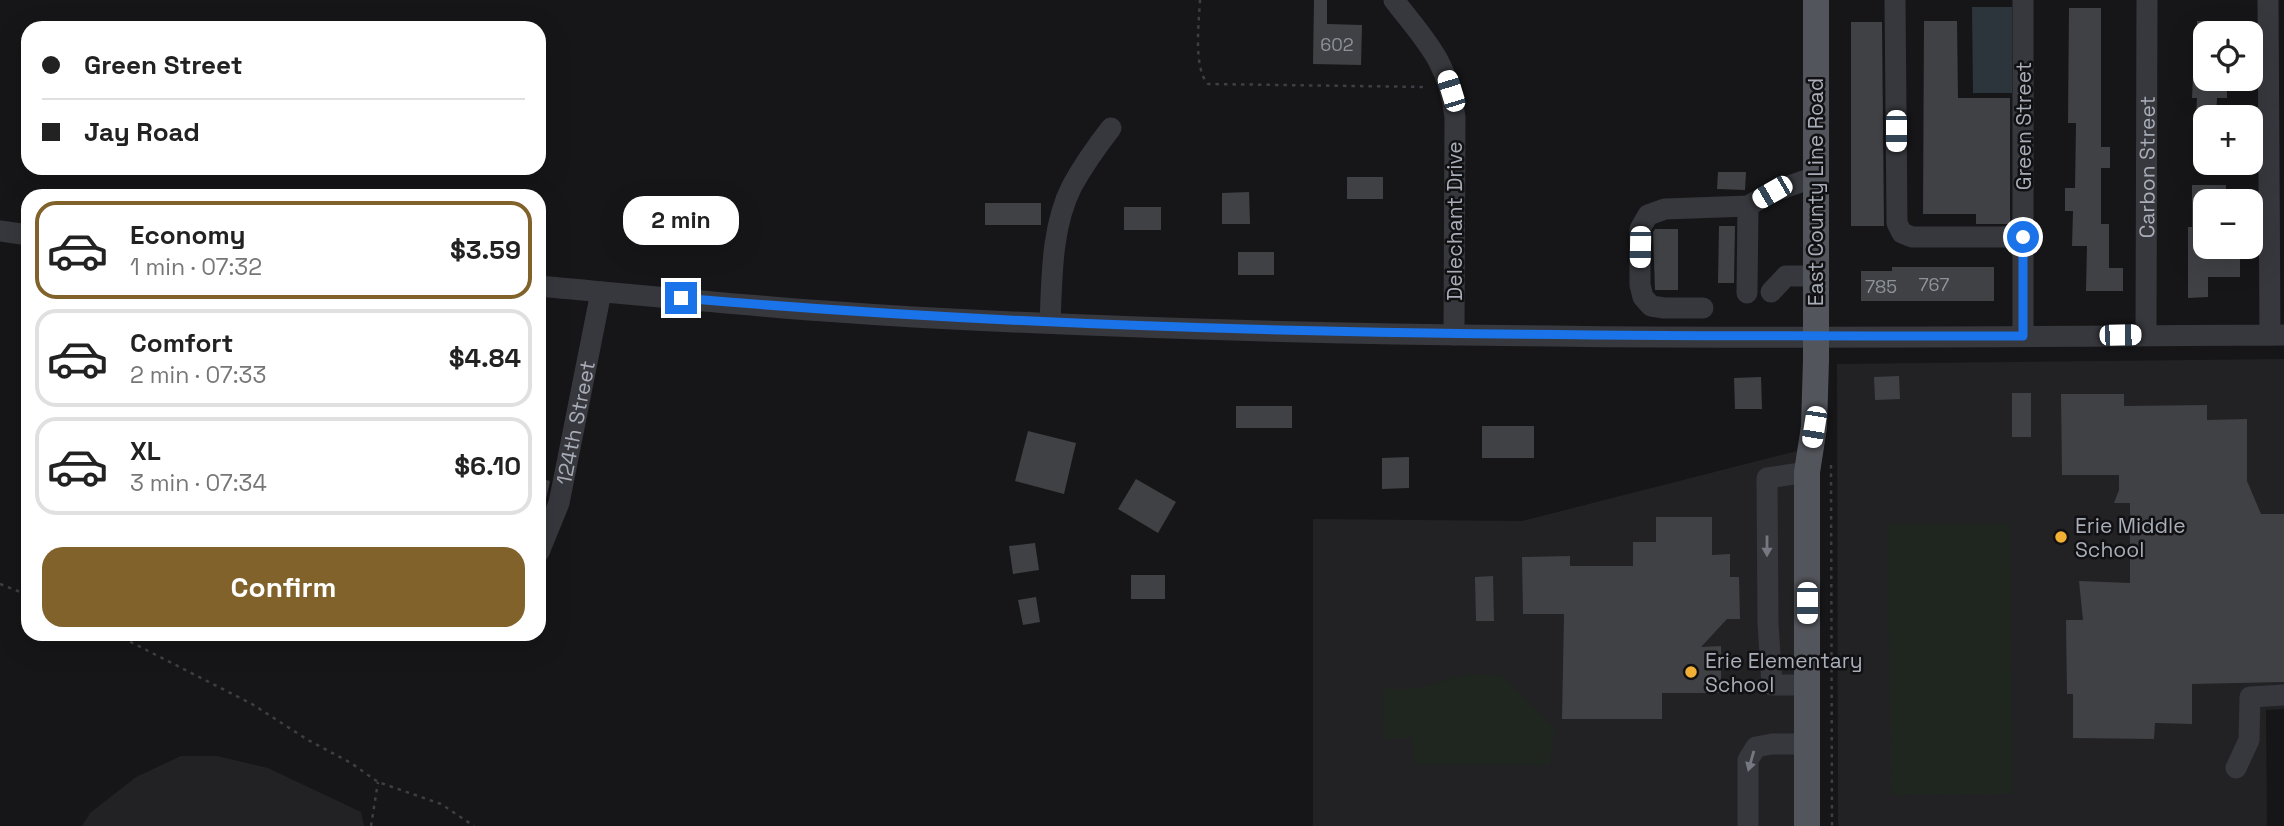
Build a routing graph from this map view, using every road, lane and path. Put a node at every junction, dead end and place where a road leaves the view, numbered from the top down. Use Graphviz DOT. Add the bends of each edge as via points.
graph roads {
  1 [pos="1200,0"];
  2 [pos="1394,0"];
  3 [pos="1816,0"];
  4 [pos="1895,0"];
  5 [pos="2023,0"];
  6 [pos="2147,0"];
  7 [pos="2268,0"];
  8 [pos="1427,87"];
  9 [pos="1111,128"];
  10 [pos="1815,177"];
  11 [pos="1748,206"];
  12 [pos="2023,237"];
  13 [pos="1815,276"];
  14 [pos="546,287"];
  15 [pos="601,292"];
  16 [pos="1771,292"];
  17 [pos="1747,293"];
  18 [pos="1703,308"];
  19 [pos="1050,324"];
  20 [pos="1454,334"];
  21 [pos="2146,334"];
  22 [pos="2277,335"];
  23 [pos="2023,336"];
  24 [pos="1816,337"];
  25 [pos="1814,427"];
  26 [pos="1831,454"];
  27 [pos="1807,472"];
  28 [pos="546,539"];
  29 [pos="0,584"];
  30 [pos="21,592"];
  31 [pos="130,641"];
  32 [pos="1807,685"];
  33 [pos="2284,695"];
  34 [pos="1807,744"];
  35 [pos="2236,768"];
  36 [pos="378,782"];
  37 [pos="371,826"];
  38 [pos="474,826"];
  39 [pos="1748,826"];
  40 [pos="1807,826"];
  41 [pos="1823,826"];
  42 [pos="1832,826"];
  1 -- 8 [label="path" via="1199,65 1208,84"];
  2 -- 20 [label="street, Delechant Drive" via="1439,59 1451,91 1455,117"];
  3 -- 10 [label="main road, East County Line Road"];
  4 -- 12 [label="street" via="1896,223 1902,233 1912,237"];
  5 -- 12 [label="street, Green Street"];
  6 -- 21 [label="street, Carbon Street"];
  7 -- 22 [label="street"];
  9 -- 19 [label="street" via="1072,187 1060,219"];
  10 -- 11 [label="street"];
  10 -- 13 [label="main road, East County Line Road"];
  11 -- 17 [label="street"];
  11 -- 18 [label="street" via="1665,209 1648,215 1640,229 1643,297 1651,306"];
  12 -- 23 [label="street, Green Street"];
  13 -- 16 [label="street" via="1786,276"];
  13 -- 24 [label="main road, East County Line Road"];
  14 -- 15 [label="street"];
  15 -- 19 [label="street"];
  15 -- 28 [label="street, 124th Street" via="559,503"];
  19 -- 20 [label="street"];
  20 -- 24 [label="street"];
  21 -- 22 [label="street"];
  21 -- 23 [label="street"];
  23 -- 24 [label="street"];
  24 -- 25 [label="main road, East County Line Road"];
  25 -- 27 [label="main road, East County Line Road"];
  25 -- 41 [label="main road, East County Line Road" via="1822,472"];
  26 -- 42 [label="path"];
  27 -- 32 [label="main road, East County Line Road"];
  27 -- 32 [label="street, one-way" via="1767,478 1772,685"];
  29 -- 30 [label="path"];
  31 -- 36 [label="path" via="252,704"];
  32 -- 34 [label="main road, East County Line Road"];
  33 -- 35 [label="street" via="2250,697 2249,740"];
  34 -- 39 [label="street, one-way" via="1756,747 1748,761"];
  34 -- 40 [label="main road, East County Line Road"];
  36 -- 37 [label="path"];
  36 -- 38 [label="path" via="441,804"];
}
